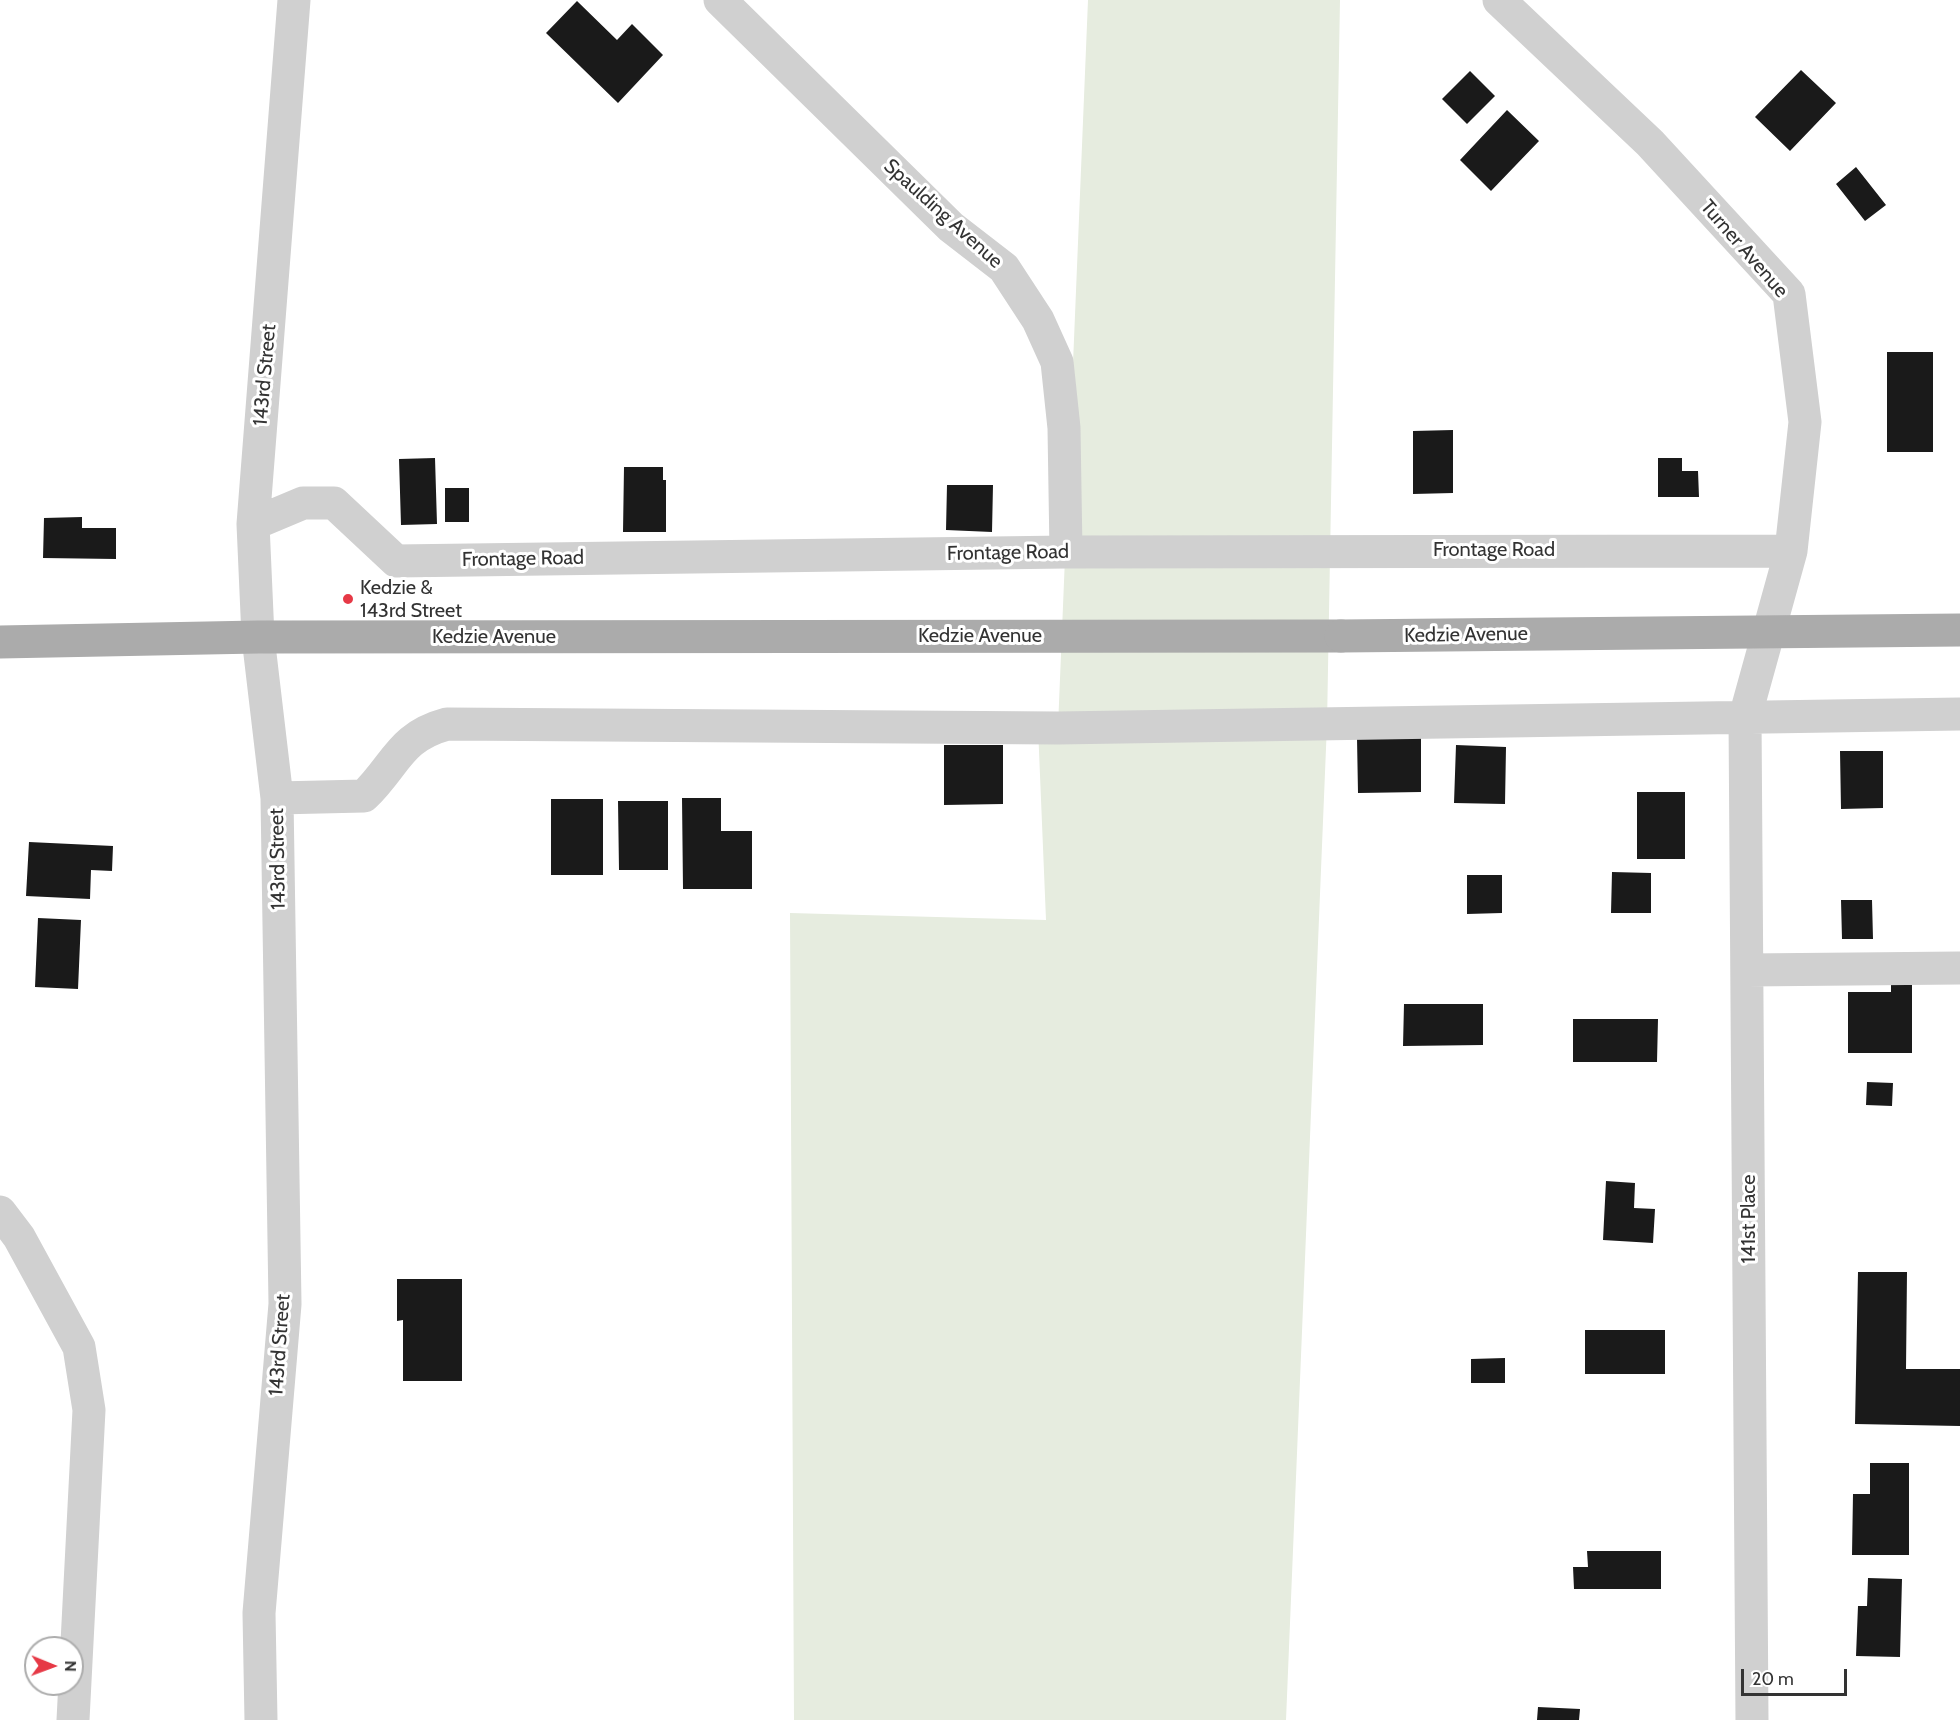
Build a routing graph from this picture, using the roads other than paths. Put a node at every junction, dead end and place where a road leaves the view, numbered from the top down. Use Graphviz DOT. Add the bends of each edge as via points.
graph roads {
  1 [pos="294,0"];
  2 [pos="720,0"];
  3 [pos="1499,0"];
  4 [pos="253,524"];
  5 [pos="1791,551"];
  6 [pos="1066,552"];
  7 [pos="1960,630"];
  8 [pos="258,637"];
  9 [pos="0,642"];
  10 [pos="1960,714"];
  11 [pos="1745,717"];
  12 [pos="278,798"];
  13 [pos="1960,968"];
  14 [pos="1747,970"];
  15 [pos="0,1212"];
  16 [pos="73,1720"];
  17 [pos="261,1720"];
  18 [pos="1752,1720"];
  1 -- 4 [label="street, 143rd Street"];
  2 -- 6 [label="street, Spaulding Avenue" via="951,227 1004,268 1038,320 1057,362 1063,417"];
  3 -- 5 [label="street, Turner Avenue" via="1650,143 1789,294 1804,422"];
  4 -- 6 [label="street, Frontage Road" via="303,503 334,503 396,561"];
  4 -- 8 [label="street, 143rd Street"];
  5 -- 6 [label="street, Frontage Road"];
  5 -- 11 [label="street, Turner Avenue"];
  7 -- 8 [label="main road, Kedzie Avenue, bridge" via="1341,636"];
  8 -- 9 [label="main road, Kedzie Avenue"];
  8 -- 12 [label="street, 143rd Street"];
  10 -- 11 [label="street"];
  11 -- 12 [label="street" via="1058,728 447,724 426,730 405,745 383,778 364,796"];
  11 -- 14 [label="street, 141st Place"];
  12 -- 17 [label="street, 143rd Street" via="285,1304 259,1613"];
  13 -- 14 [label="street"];
  14 -- 18 [label="street, 141st Place"];
  15 -- 16 [label="street" via="19,1237 79,1347 87,1400"];
}
